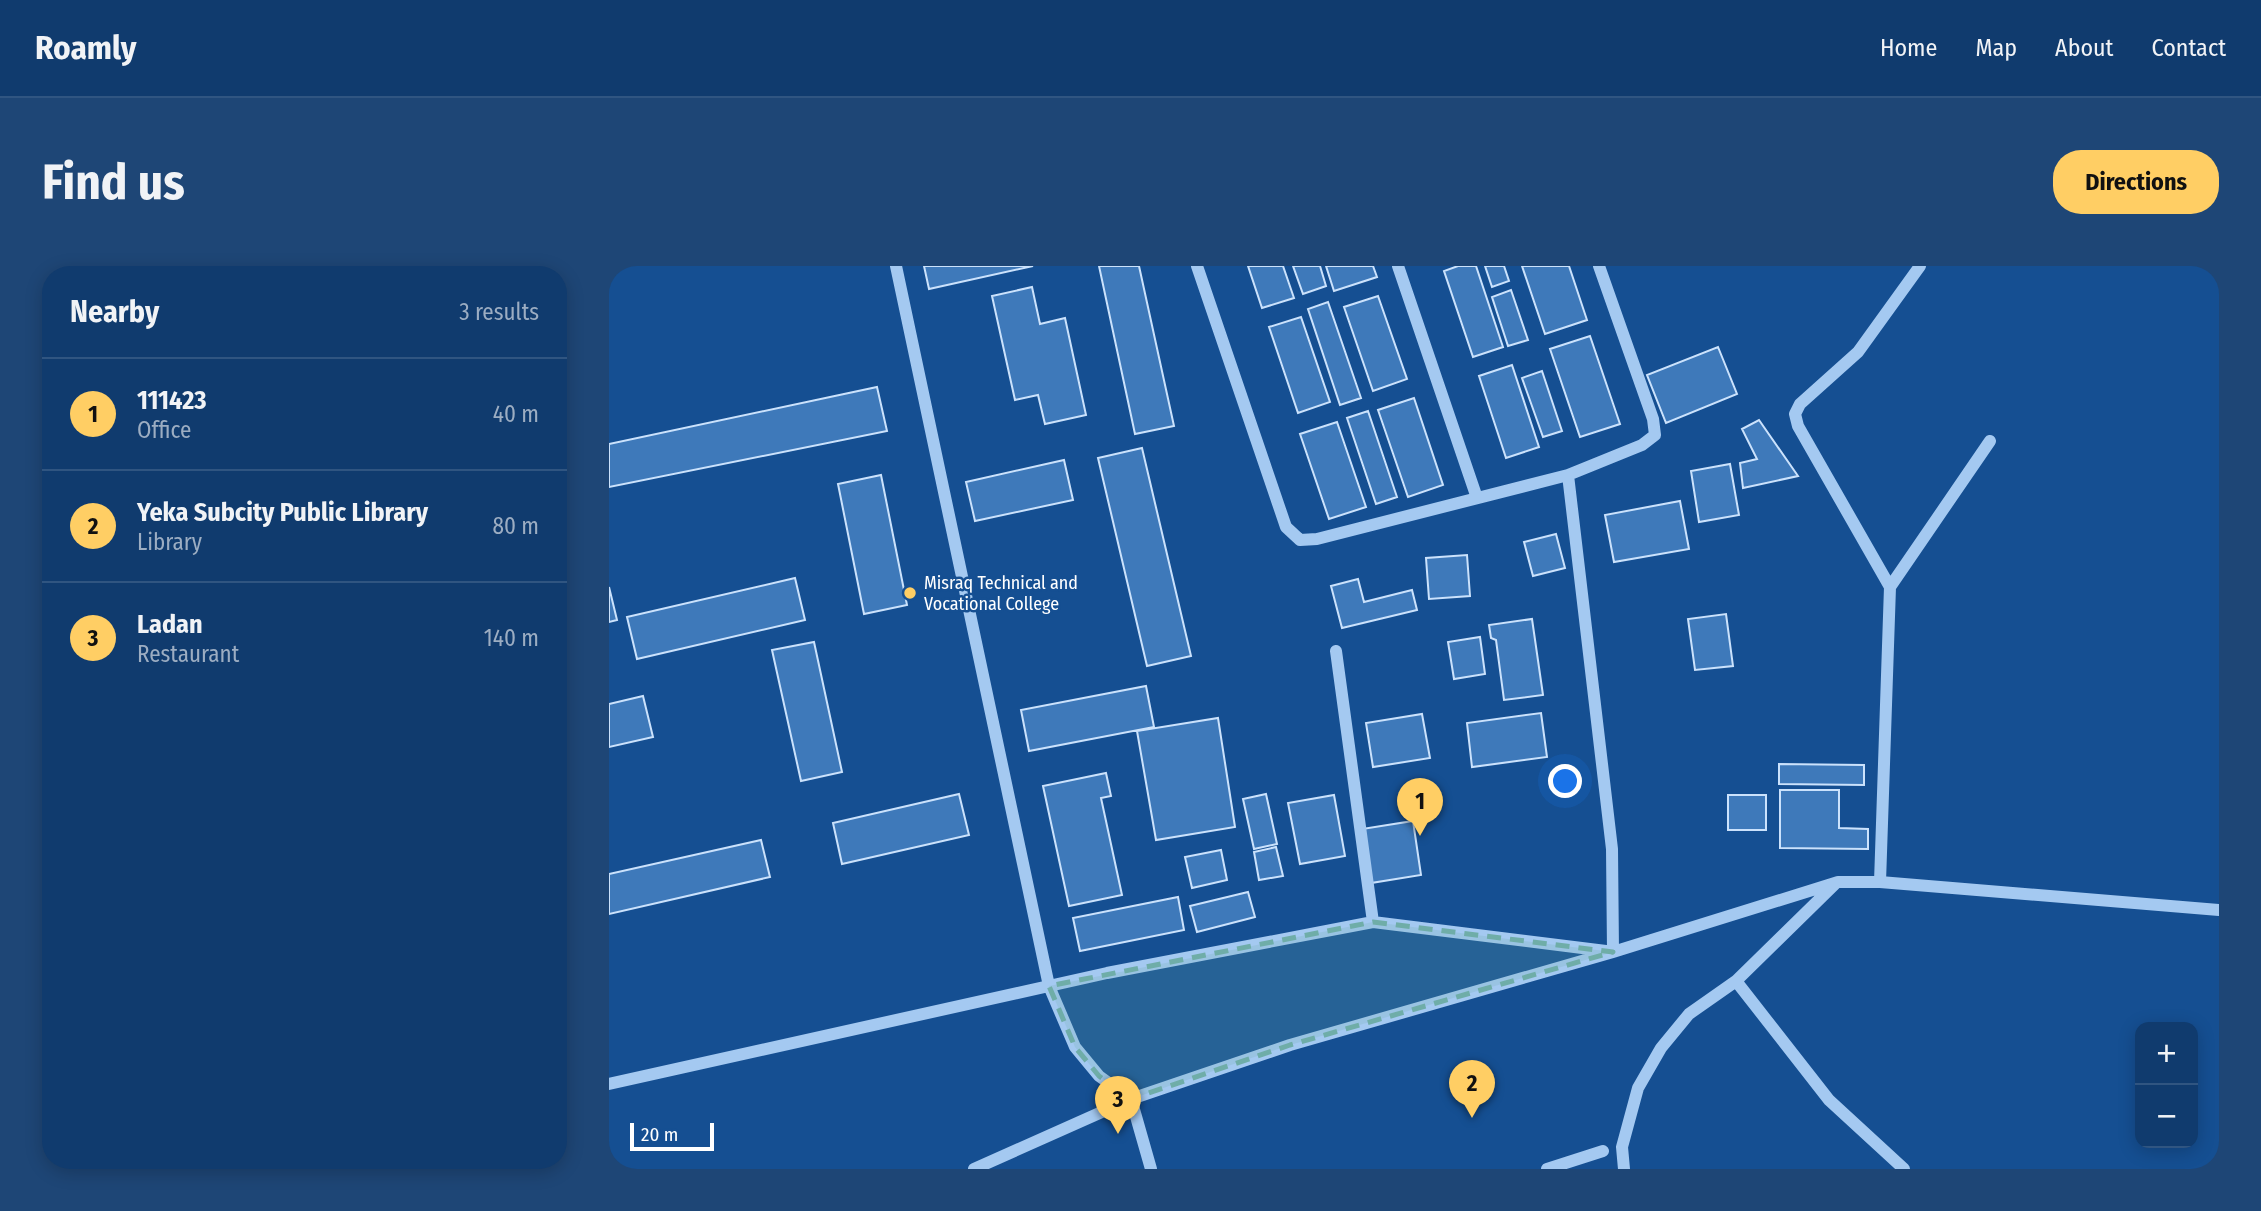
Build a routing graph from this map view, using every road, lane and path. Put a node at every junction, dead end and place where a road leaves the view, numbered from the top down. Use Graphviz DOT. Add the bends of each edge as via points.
graph roads {
  1 [pos="896,266"];
  2 [pos="1197,266"];
  3 [pos="1398,266"];
  4 [pos="1599,266"];
  5 [pos="1920,266"];
  6 [pos="1990,441"];
  7 [pos="1568,475"];
  8 [pos="1477,498"];
  9 [pos="1890,587"];
  10 [pos="1336,651"];
  11 [pos="1837,882"];
  12 [pos="1880,882"];
  13 [pos="2219,911"];
  14 [pos="1373,922"];
  15 [pos="1613,952"];
  16 [pos="1736,981"];
  17 [pos="1049,986"];
  18 [pos="609,1084"];
  19 [pos="1131,1099"];
  20 [pos="1603,1151"];
  21 [pos="974,1169"];
  22 [pos="1151,1169"];
  23 [pos="1547,1169"];
  24 [pos="1624,1169"];
  25 [pos="1904,1169"];
  1 -- 17 [label="street"];
  2 -- 8 [label="street" via="1286,527 1300,540 1317,540"];
  3 -- 8 [label="street"];
  4 -- 7 [label="street" via="1655,435 1642,446"];
  5 -- 9 [label="street" via="1858,352 1800,404 1795,414"];
  6 -- 9 [label="street"];
  7 -- 8 [label="street"];
  7 -- 15 [label="street" via="1612,849"];
  9 -- 12 [label="street"];
  10 -- 14 [label="street"];
  11 -- 12 [label="street"];
  11 -- 15 [label="street"];
  11 -- 16 [label="street"];
  12 -- 13 [label="street"];
  14 -- 15 [label="street"];
  14 -- 17 [label="street"];
  15 -- 19 [label="street" via="1290,1045"];
  16 -- 24 [label="street" via="1689,1014 1661,1048 1638,1088 1622,1147"];
  16 -- 25 [label="street" via="1829,1100"];
  17 -- 18 [label="street"];
  17 -- 19 [label="street" via="1075,1047 1099,1076"];
  19 -- 21 [label="street"];
  19 -- 22 [label="street"];
  20 -- 23 [label="street"];
}
